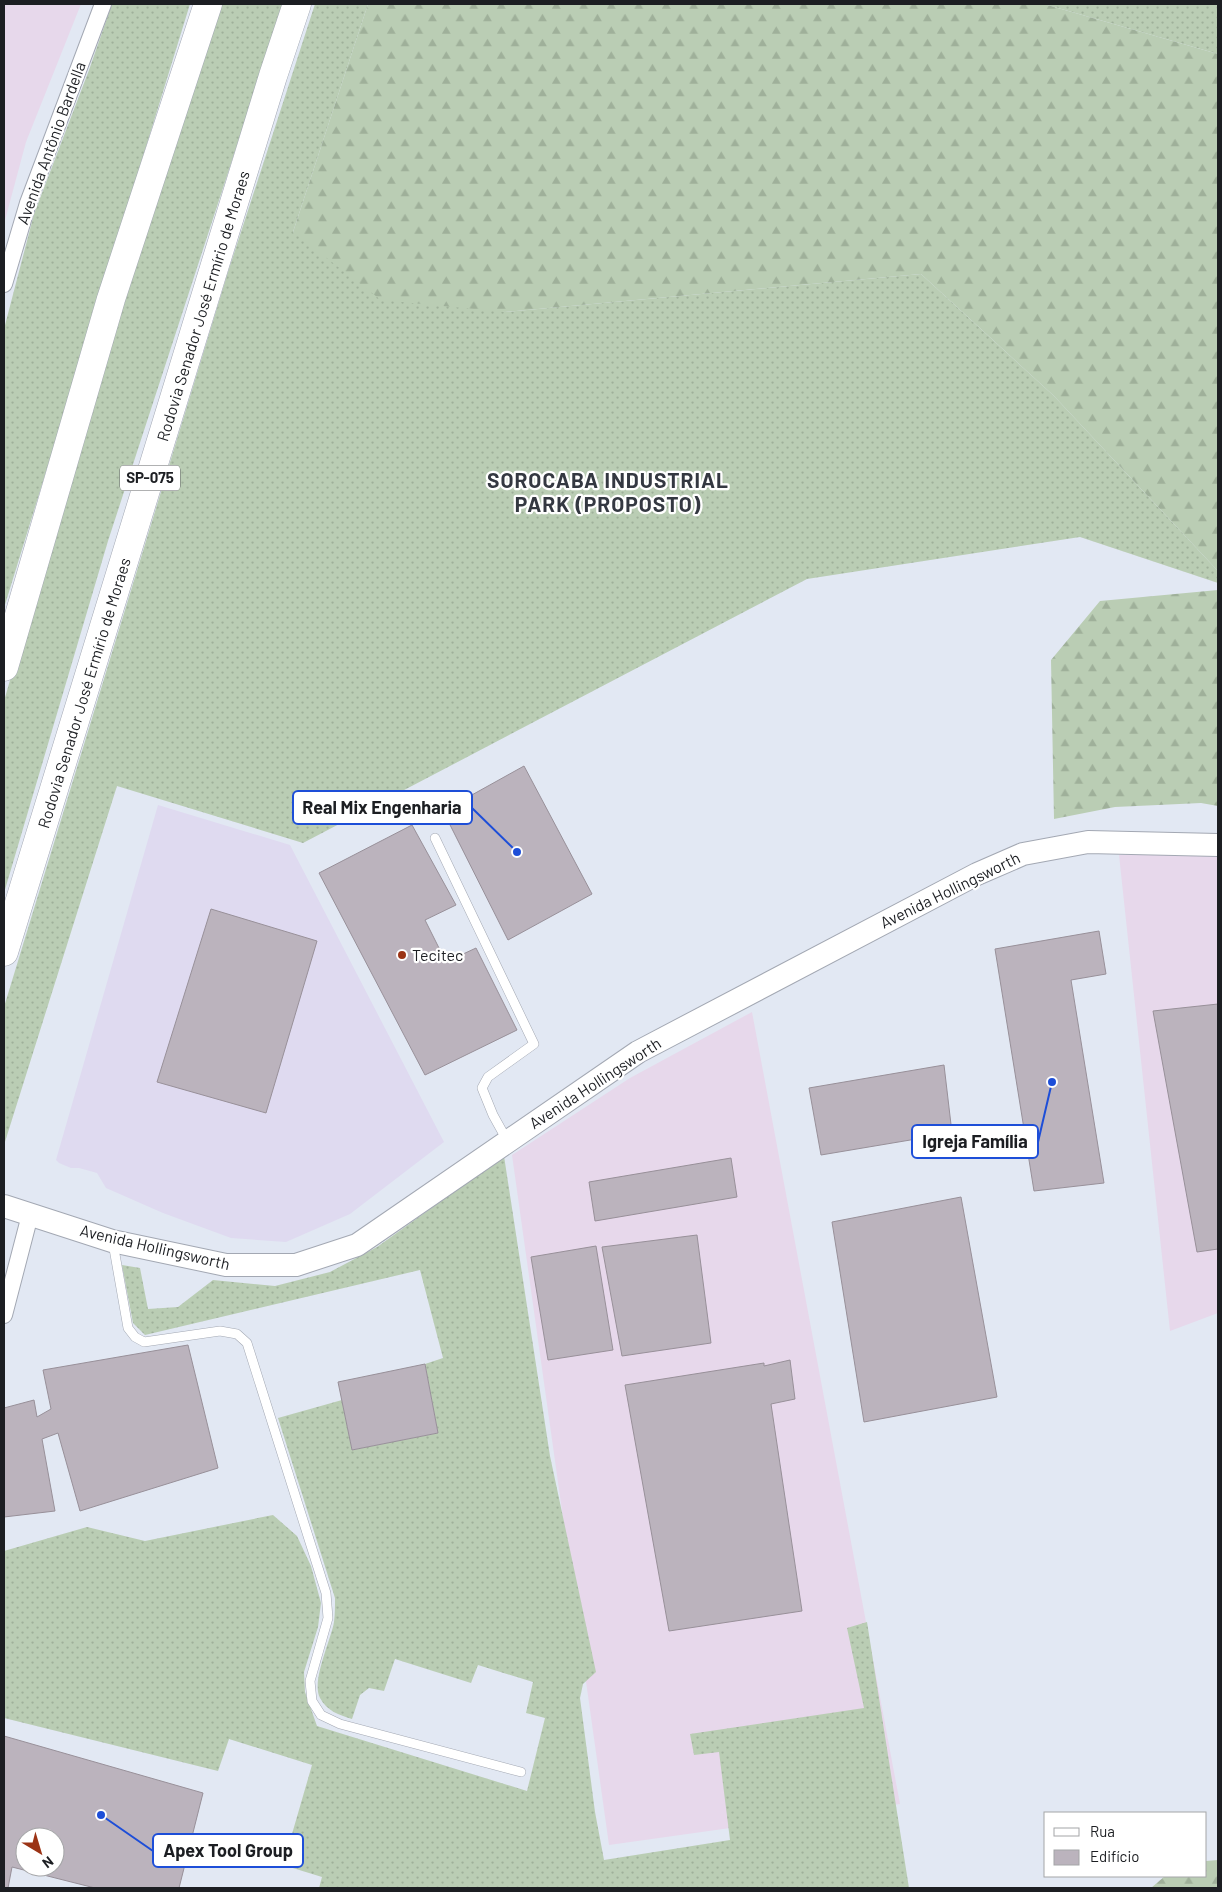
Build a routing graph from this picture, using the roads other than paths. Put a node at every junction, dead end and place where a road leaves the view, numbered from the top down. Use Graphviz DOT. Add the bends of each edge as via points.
graph roads {
  1 [pos="103,4"];
  2 [pos="208,4"];
  3 [pos="298,4"];
  4 [pos="4,284"];
  5 [pos="4,667"];
  6 [pos="435,838"];
  7 [pos="1218,845"];
  8 [pos="4,952"];
  9 [pos="508,1142"];
  10 [pos="4,1206"];
  11 [pos="30,1215"];
  12 [pos="112,1240"];
  13 [pos="4,1315"];
  14 [pos="521,1772"];
  1 -- 4 [label="street, Avenida Antônio Bardella" via="28,203"];
  2 -- 5 [label="highway" via="111,299"];
  3 -- 8 [label="highway, Rodovia Senador José Ermírio de Moraes / SP-075" via="273,76"];
  6 -- 9 [label="lane" via="534,1044 488,1076 482,1088"];
  7 -- 9 [label="main road, Avenida Hollingsworth" via="1088,842 1024,854 977,874 638,1052"];
  9 -- 12 [label="main road, Avenida Hollingsworth" via="357,1245 296,1265 226,1266"];
  10 -- 11 [label="main road, Avenida Hollingsworth"];
  11 -- 12 [label="main road, Avenida Hollingsworth"];
  11 -- 13 [label="street"];
  12 -- 14 [label="lane" via="128,1328 135,1337 144,1342 220,1331 237,1334 247,1343 326,1593 328,1618 310,1682 312,1701 321,1715 340,1724"];
}
